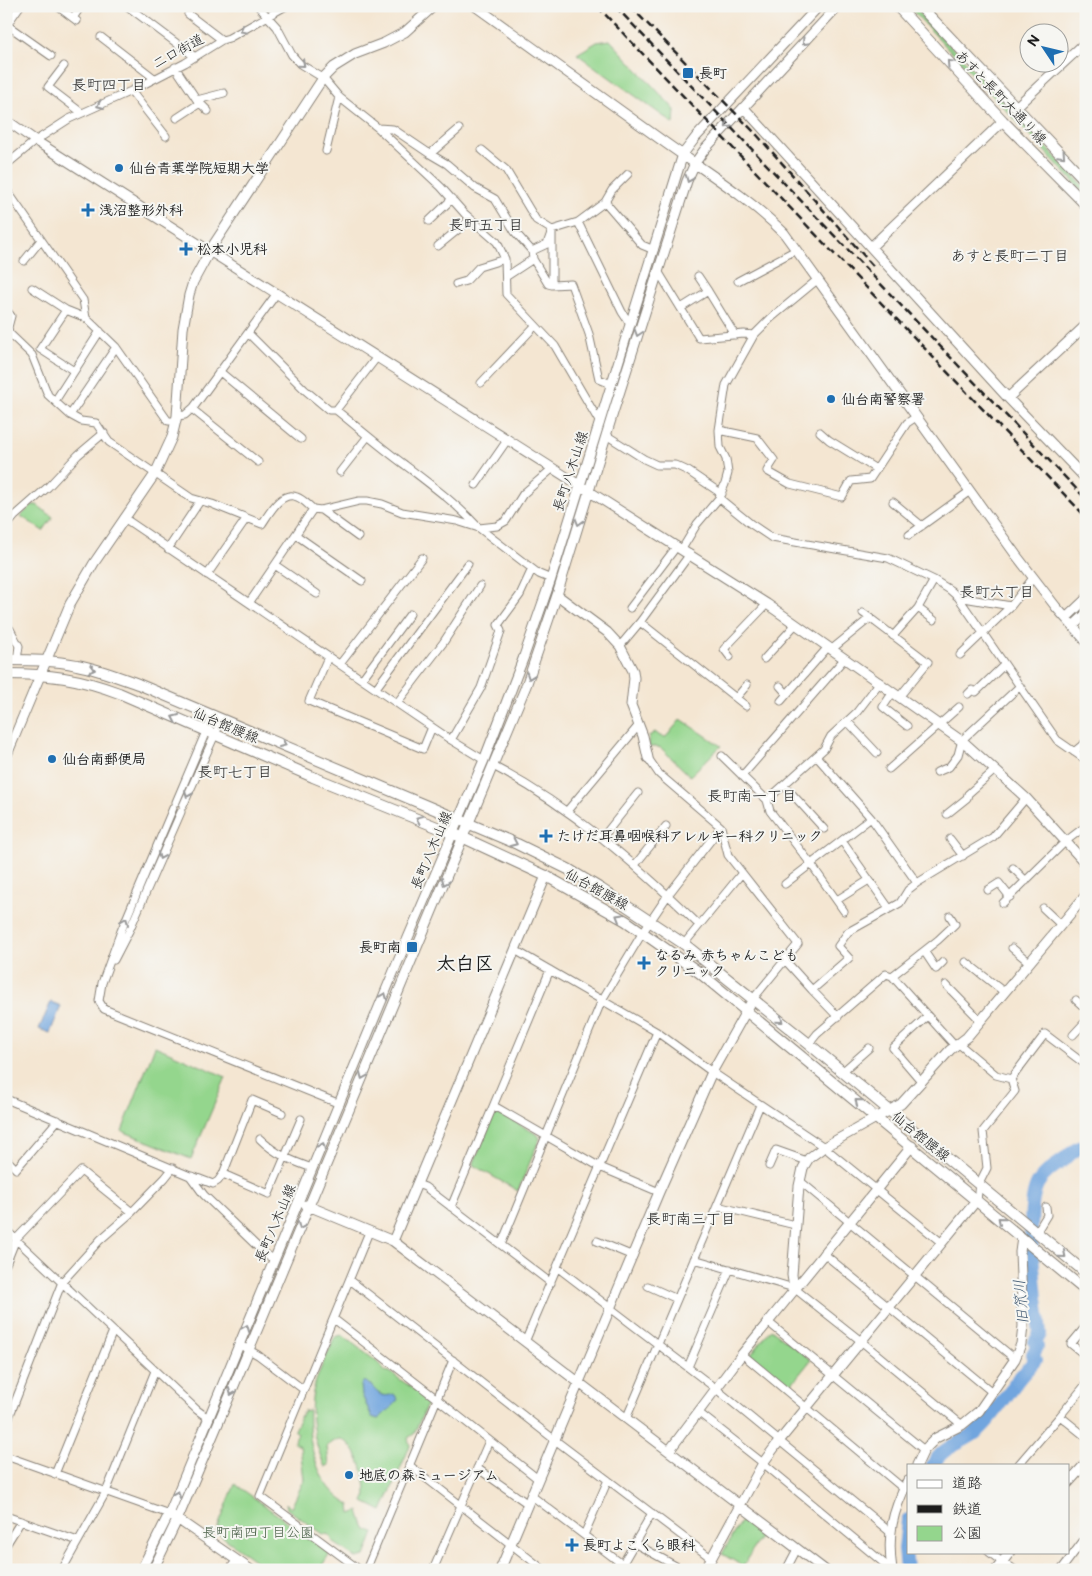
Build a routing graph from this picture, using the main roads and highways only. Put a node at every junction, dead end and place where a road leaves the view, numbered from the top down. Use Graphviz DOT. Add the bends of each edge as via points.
graph roads {
  1 [pos="897,6"];
  2 [pos="920,6"];
  3 [pos="1086,180"];
  4 [pos="1086,205"];
  5 [pos="6,660"];
  6 [pos="6,674"];
  7 [pos="1086,1274"];
  8 [pos="1086,1291"];
  4 -- 1 [label="main road, あすと長町大通り線, one-way"];
  2 -- 3 [label="main road, あすと長町大通り線, one-way"];
  5 -- 7 [label="main road, 仙台館腰線, one-way" via="46,661 98,670 459,819 568,869 684,944"];
  8 -- 6 [label="main road, 仙台館腰線, one-way" via="700,973 643,932 546,876 453,833 94,684 73,678"];
}
